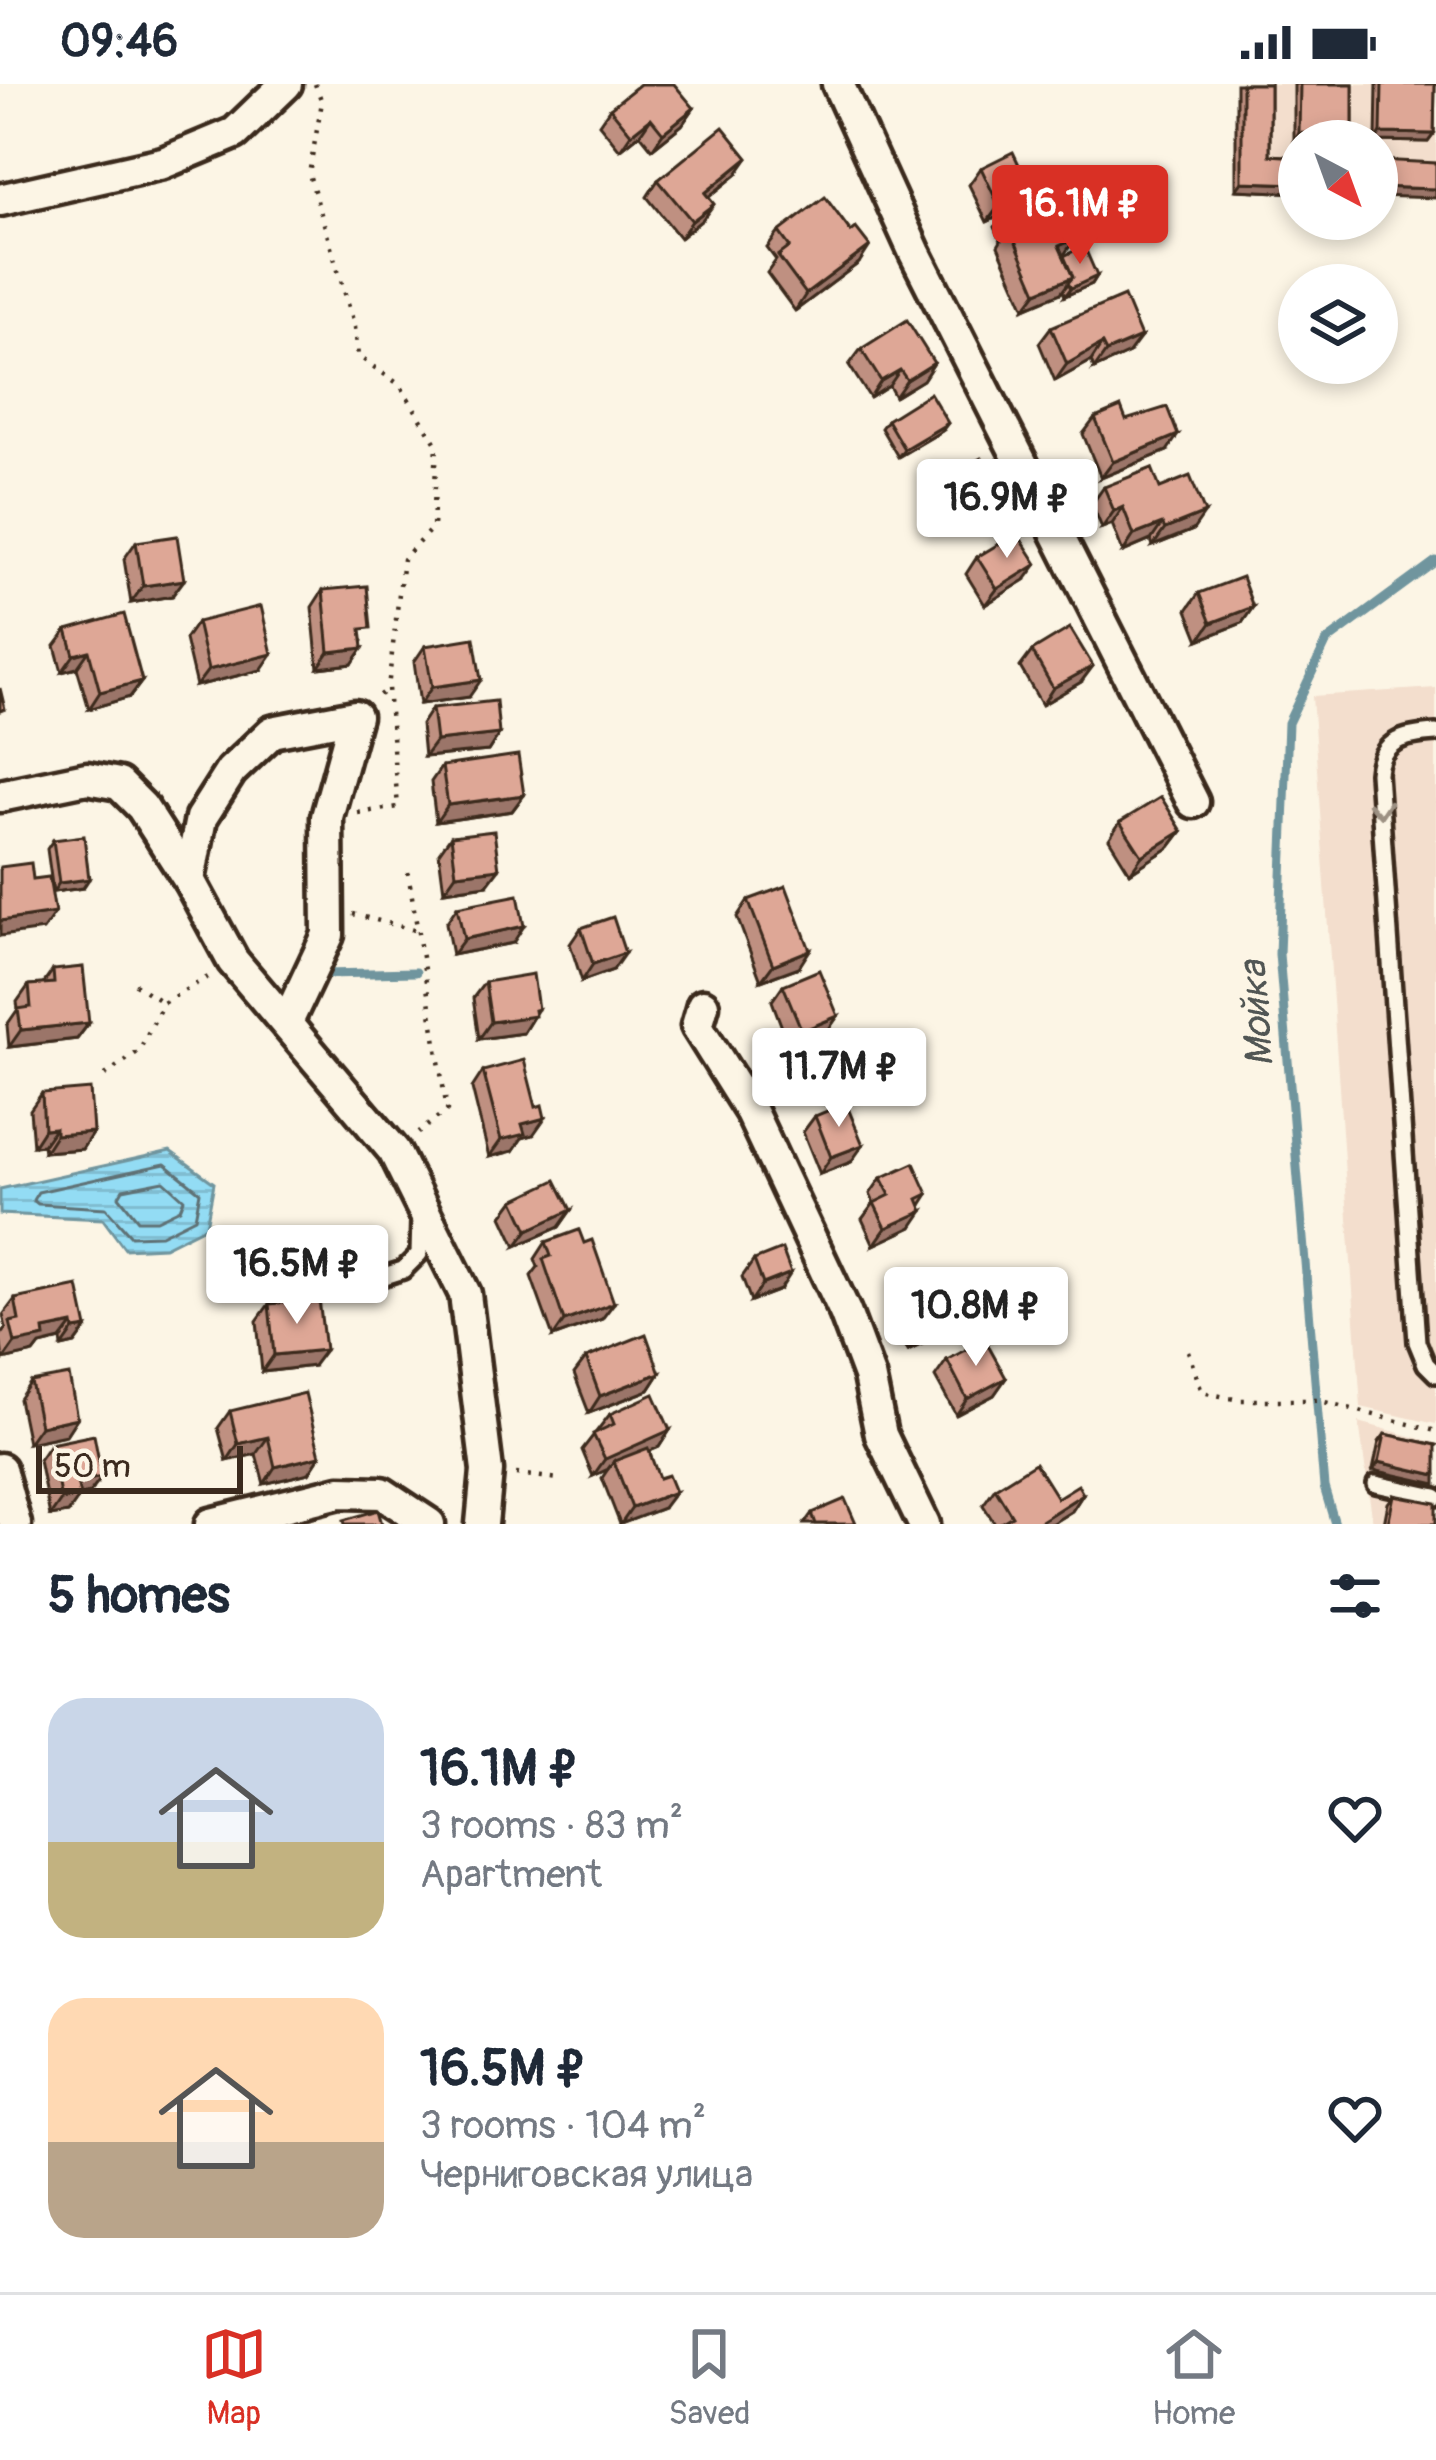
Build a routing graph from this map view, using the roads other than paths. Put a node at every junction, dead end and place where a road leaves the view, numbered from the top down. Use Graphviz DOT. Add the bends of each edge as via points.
graph roads {
  1 [pos="286,84"];
  2 [pos="838,84"];
  3 [pos="0,200"];
  4 [pos="1436,733"];
  5 [pos="0,796"];
  6 [pos="1193,802"];
  7 [pos="189,880"];
  8 [pos="703,1005"];
  9 [pos="287,1022"];
  10 [pos="421,1204"];
  11 [pos="372,1280"];
  12 [pos="1436,1374"];
  13 [pos="0,1469"];
  14 [pos="1376,1484"];
  15 [pos="1436,1498"];
  16 [pos="15,1524"];
  17 [pos="211,1524"];
  18 [pos="429,1524"];
  19 [pos="482,1524"];
  20 [pos="923,1524"];
  1 -- 3 [label="street" via="235,133 163,163"];
  2 -- 6 [label="street"];
  4 -- 12 [label="lane, one-way" via="1396,740 1378,773 1417,1342"];
  5 -- 7 [label="street" via="87,778 119,784"];
  7 -- 9 [label="street" via="233,962"];
  7 -- 9 [label="street" via="201,818 245,758 272,732 355,716 327,817 328,935"];
  8 -- 20 [label="street" via="697,1026 751,1112 845,1312 881,1435"];
  9 -- 10 [label="street" via="394,1150"];
  10 -- 11 [label="lane" via="419,1254 404,1270"];
  10 -- 19 [label="street" via="466,1294 487,1471"];
  13 -- 16 [label="street"];
  14 -- 15 [label="lane"];
  17 -- 18 [label="street" via="340,1492 382,1492"];
}
